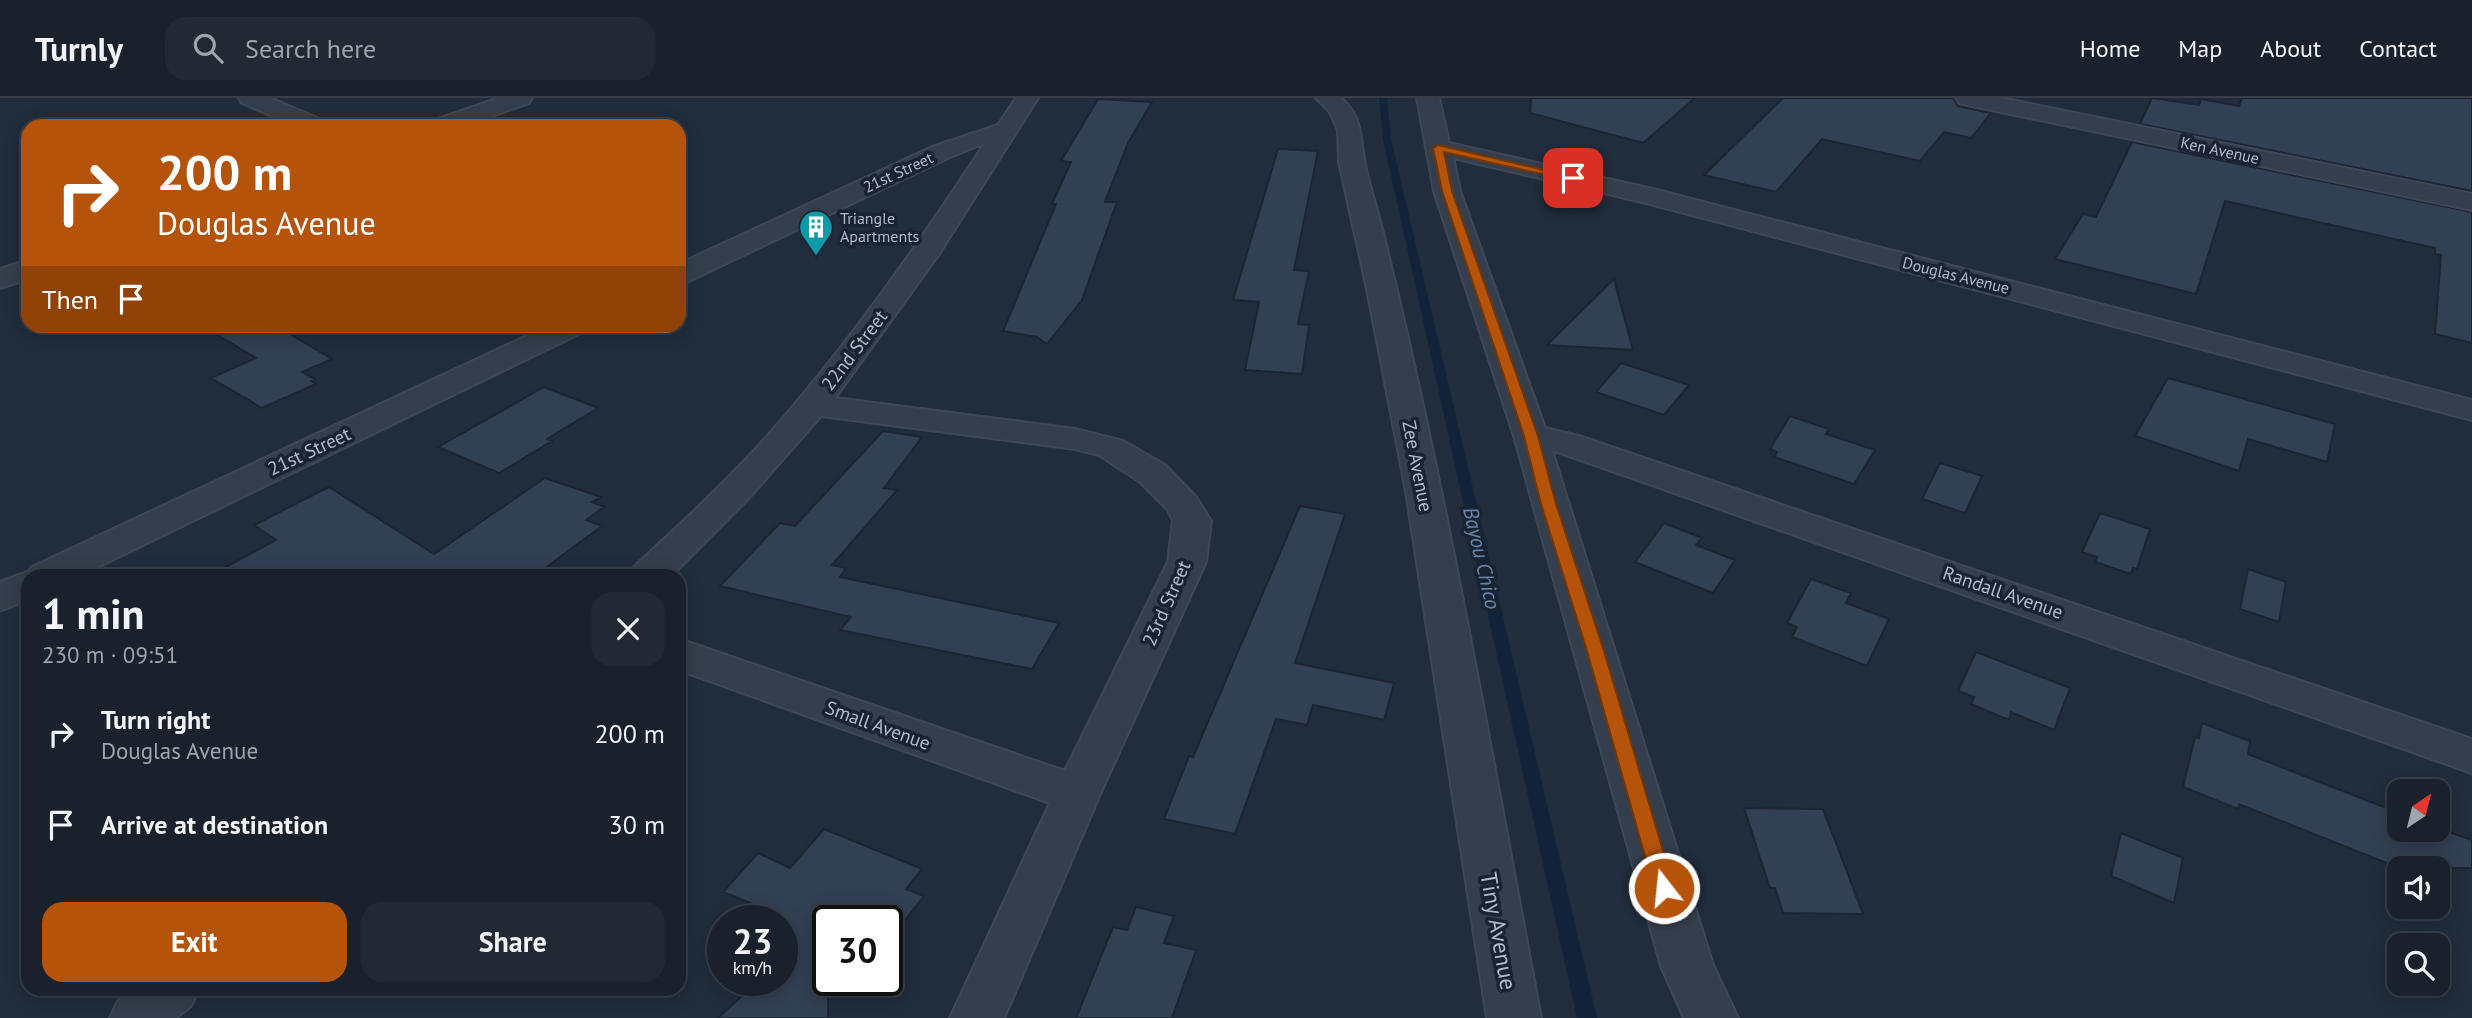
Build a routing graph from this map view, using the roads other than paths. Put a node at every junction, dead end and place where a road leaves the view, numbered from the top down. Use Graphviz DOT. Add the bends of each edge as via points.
graph roads {
  1 [pos="250,98"];
  2 [pos="521,98"];
  3 [pos="1027,98"];
  4 [pos="1326,98"];
  5 [pos="1428,98"];
  6 [pos="1967,98"];
  7 [pos="300,119"];
  8 [pos="460,119"];
  9 [pos="1006,130"];
  10 [pos="1438,148"];
  11 [pos="2472,202"];
  12 [pos="21,272"];
  13 [pos="686,272"];
  14 [pos="0,279"];
  15 [pos="557,333"];
  16 [pos="813,405"];
  17 [pos="2472,410"];
  18 [pos="1531,436"];
  19 [pos="61,569"];
  20 [pos="655,569"];
  21 [pos="21,588"];
  22 [pos="0,598"];
  23 [pos="686,656"];
  24 [pos="2472,756"];
  25 [pos="1077,794"];
  26 [pos="1485,844"];
  27 [pos="164,996"];
  28 [pos="137,1018"];
  29 [pos="977,1018"];
  30 [pos="1514,1018"];
  31 [pos="1712,1018"];
  1 -- 7 [label="street"];
  2 -- 8 [label="street"];
  3 -- 9 [label="street, 22nd Street"];
  4 -- 26 [label="street, Zee Avenue" via="1340,109 1350,130 1352,162 1424,491"];
  5 -- 10 [label="street"];
  6 -- 11 [label="street, Ken Avenue"];
  9 -- 13 [label="street, 21st Street" via="941,152"];
  9 -- 16 [label="street, 22nd Street" via="878,321"];
  10 -- 17 [label="street, Douglas Avenue" via="1689,206"];
  10 -- 18 [label="street" via="1447,191"];
  12 -- 14 [label="street"];
  15 -- 19 [label="street, 21st Street"];
  16 -- 20 [label="street, 22nd Street"];
  16 -- 25 [label="street, 23rd Street" via="1075,439 1111,448 1152,473 1183,505 1192,522 1187,562"];
  18 -- 24 [label="street, Randall Avenue" via="1567,443"];
  18 -- 31 [label="street" via="1687,967"];
  21 -- 22 [label="street"];
  23 -- 25 [label="street, Small Avenue"];
  25 -- 29 [label="street, 23rd Street"];
  26 -- 30 [label="street, Tiny Avenue"];
  27 -- 28 [label="street"];
}
